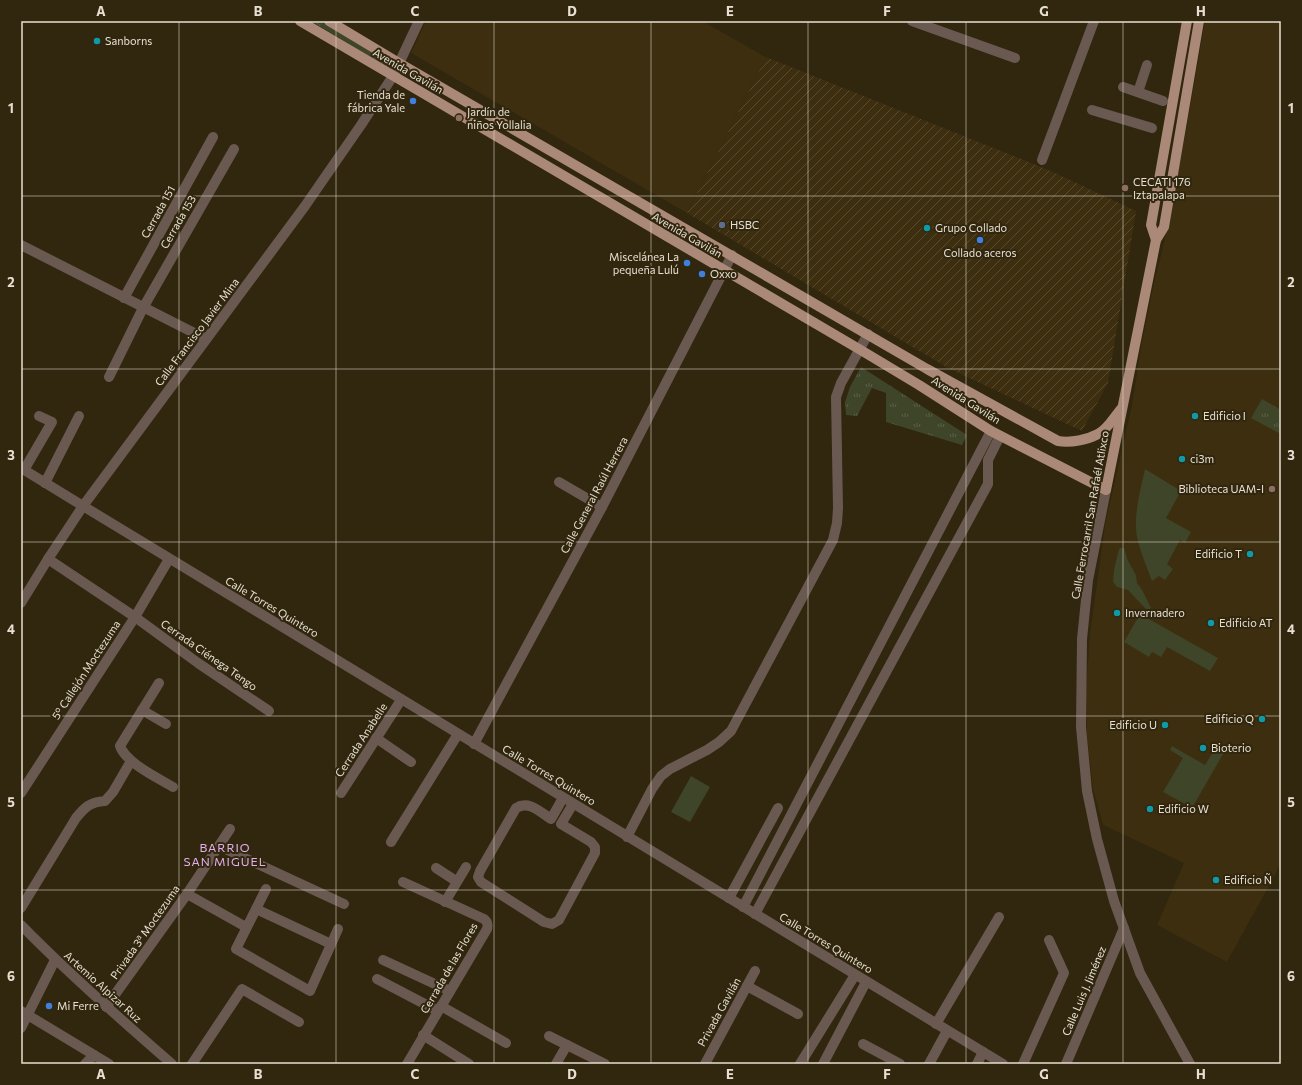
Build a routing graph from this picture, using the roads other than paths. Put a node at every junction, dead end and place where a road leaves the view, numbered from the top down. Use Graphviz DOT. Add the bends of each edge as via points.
graph roads {
  1 [pos="300,21"];
  2 [pos="329,21"];
  3 [pos="419,21"];
  4 [pos="912,21"];
  5 [pos="1094,21"];
  6 [pos="1187,21"];
  7 [pos="1199,21"];
  8 [pos="1015,58"];
  9 [pos="399,63"];
  10 [pos="1147,65"];
  11 [pos="393,76"];
  12 [pos="1123,87"];
  13 [pos="1138,92"];
  14 [pos="1163,100"];
  15 [pos="1092,110"];
  16 [pos="1152,128"];
  17 [pos="213,137"];
  18 [pos="234,149"];
  19 [pos="1042,160"];
  20 [pos="1156,240"];
  21 [pos="21,245"];
  22 [pos="732,255"];
  23 [pos="724,270"];
  24 [pos="124,298"];
  25 [pos="144,308"];
  26 [pos="868,334"];
  27 [pos="206,339"];
  28 [pos="859,349"];
  29 [pos="109,377"];
  30 [pos="1122,407"];
  31 [pos="39,416"];
  32 [pos="79,416"];
  33 [pos="996,433"];
  34 [pos="23,469"];
  35 [pos="559,482"];
  36 [pos="45,483"];
  37 [pos="1106,490"];
  38 [pos="83,506"];
  39 [pos="602,507"];
  40 [pos="48,559"];
  41 [pos="169,559"];
  42 [pos="21,603"];
  43 [pos="135,617"];
  44 [pos="159,683"];
  45 [pos="401,700"];
  46 [pos="142,710"];
  47 [pos="269,711"];
  48 [pos="166,724"];
  49 [pos="458,734"];
  50 [pos="376,738"];
  51 [pos="474,744"];
  52 [pos="131,761"];
  53 [pos="411,762"];
  54 [pos="173,787"];
  55 [pos="21,793"];
  56 [pos="341,793"];
  57 [pos="563,798"];
  58 [pos="573,804"];
  59 [pos="778,808"];
  60 [pos="230,829"];
  61 [pos="627,836"];
  62 [pos="392,842"];
  63 [pos="219,846"];
  64 [pos="466,867"];
  65 [pos="436,868"];
  66 [pos="456,880"];
  67 [pos="403,882"];
  68 [pos="266,889"];
  69 [pos="187,894"];
  70 [pos="729,898"];
  71 [pos="445,902"];
  72 [pos="344,904"];
  73 [pos="21,908"];
  74 [pos="744,908"];
  75 [pos="256,909"];
  76 [pos="754,914"];
  77 [pos="999,917"];
  78 [pos="21,925"];
  79 [pos="246,927"];
  80 [pos="1124,928"];
  81 [pos="338,929"];
  82 [pos="1049,940"];
  83 [pos="331,944"];
  84 [pos="55,960"];
  85 [pos="383,960"];
  86 [pos="755,972"];
  87 [pos="856,975"];
  88 [pos="377,979"];
  89 [pos="866,982"];
  90 [pos="747,986"];
  91 [pos="450,991"];
  92 [pos="106,1007"];
  93 [pos="439,1009"];
  94 [pos="24,1013"];
  95 [pos="798,1014"];
  96 [pos="299,1022"];
  97 [pos="936,1024"];
  98 [pos="21,1028"];
  99 [pos="947,1031"];
  100 [pos="424,1036"];
  101 [pos="549,1036"];
  102 [pos="506,1043"];
  103 [pos="863,1044"];
  104 [pos="567,1045"];
  105 [pos="983,1052"];
  106 [pos="94,1055"];
  107 [pos="85,1064"];
  108 [pos="109,1064"];
  109 [pos="172,1064"];
  110 [pos="192,1064"];
  111 [pos="407,1064"];
  112 [pos="469,1064"];
  113 [pos="556,1064"];
  114 [pos="605,1064"];
  115 [pos="705,1064"];
  116 [pos="800,1064"];
  117 [pos="823,1064"];
  118 [pos="900,1064"];
  119 [pos="929,1064"];
  120 [pos="977,1064"];
  121 [pos="1003,1064"];
  122 [pos="1022,1064"];
  123 [pos="1066,1064"];
  124 [pos="1190,1064"];
  1 -- 11 [label="main road, Avenida Gavilán"];
  2 -- 9 [label="main road, Avenida Gavilán"];
  3 -- 9 [label="street, Calle Francisco Javier Mina"];
  4 -- 8 [label="street"];
  5 -- 19 [label="street"];
  6 -- 20 [label="main road, Calle Ferrocarril San Rafaél Atlixco" via="1151,225"];
  7 -- 20 [label="main road, Calle Ferrocarril San Rafaél Atlixco" via="1164,227"];
  9 -- 11 [label="street, Calle Francisco Javier Mina"];
  9 -- 22 [label="main road, Avenida Gavilán"];
  10 -- 13 [label="street"];
  11 -- 23 [label="main road, Avenida Gavilán"];
  11 -- 27 [label="street, Calle Francisco Javier Mina" via="306,206"];
  12 -- 13 [label="street"];
  13 -- 14 [label="street"];
  15 -- 16 [label="street"];
  17 -- 24 [label="street, Cerrada 151"];
  18 -- 25 [label="street, Cerrada 153"];
  20 -- 30 [label="main road, Calle Ferrocarril San Rafaél Atlixco"];
  21 -- 24 [label="street"];
  22 -- 23 [label="street, Calle General Raúl Herrera"];
  22 -- 26 [label="main road, Avenida Gavilán"];
  23 -- 28 [label="main road, Avenida Gavilán"];
  23 -- 39 [label="street, Calle General Raúl Herrera"];
  24 -- 25 [label="street"];
  25 -- 27 [label="street"];
  25 -- 29 [label="street, Cerrada 153"];
  26 -- 28 [label="street"];
  26 -- 30 [label="main road, Avenida Gavilán" via="1058,441 1069,442 1098,434"];
  27 -- 38 [label="street, Calle Francisco Javier Mina"];
  28 -- 33 [label="main road, Avenida Gavilán"];
  28 -- 61 [label="street" via="836,397 838,508 833,540 731,731 707,750 661,776"];
  30 -- 37 [label="main road, Calle Ferrocarril San Rafaél Atlixco"];
  31 -- 34 [label="street" via="52,422"];
  32 -- 36 [label="street"];
  33 -- 37 [label="main road, Avenida Gavilán"];
  33 -- 74 [label="street"];
  33 -- 76 [label="street" via="988,460 988,484"];
  34 -- 36 [label="street, Calle Torres Quintero"];
  35 -- 39 [label="street"];
  36 -- 38 [label="street, Calle Torres Quintero"];
  37 -- 80 [label="street, Calle Ferrocarril San Rafaél Atlixco" via="1088,580 1082,639 1081,727 1087,791 1114,901"];
  38 -- 40 [label="street, Calle Francisco Javier Mina"];
  38 -- 41 [label="street, Calle Torres Quintero"];
  39 -- 51 [label="street, Calle General Raúl Herrera"];
  40 -- 42 [label="street, Calle Francisco Javier Mina"];
  40 -- 43 [label="street, Cerrada Ciénega Tengo"];
  41 -- 43 [label="street, 5º Callejón Moctezuma"];
  41 -- 45 [label="street, Calle Torres Quintero"];
  43 -- 47 [label="street, Cerrada Ciénega Tengo"];
  43 -- 55 [label="street, 5º Callejón Moctezuma"];
  44 -- 46 [label="street"];
  45 -- 49 [label="street, Calle Torres Quintero"];
  45 -- 50 [label="street, Cerrada Anabelle"];
  46 -- 48 [label="street"];
  46 -- 52 [label="street" via="120,746"];
  49 -- 51 [label="street, Calle Torres Quintero"];
  49 -- 62 [label="street"];
  50 -- 53 [label="street"];
  50 -- 56 [label="street, Cerrada Anabelle"];
  51 -- 57 [label="street, Calle Torres Quintero"];
  52 -- 54 [label="street"];
  52 -- 73 [label="street" via="105,801 95,802 84,808 76,818"];
  57 -- 58 [label="street, Calle Torres Quintero"];
  57 -- 58 [label="street" via="551,818 530,806 516,808 478,877 481,882 544,922 552,924 559,920 595,852 591,842 561,824"];
  58 -- 61 [label="street, Calle Torres Quintero"];
  59 -- 70 [label="street"];
  60 -- 63 [label="street, Privada 3ª Moctezuma"];
  61 -- 70 [label="street, Calle Torres Quintero"];
  63 -- 69 [label="street, Privada 3ª Moctezuma"];
  63 -- 72 [label="street"];
  64 -- 66 [label="street"];
  65 -- 66 [label="street"];
  66 -- 71 [label="street"];
  67 -- 71 [label="street, Cerrada de las Flores"];
  68 -- 75 [label="street"];
  69 -- 79 [label="street"];
  69 -- 92 [label="street, Privada 3ª Moctezuma"];
  70 -- 74 [label="street, Calle Torres Quintero"];
  71 -- 91 [label="street, Cerrada de las Flores" via="484,919 488,926"];
  74 -- 76 [label="street, Calle Torres Quintero"];
  75 -- 79 [label="street"];
  75 -- 83 [label="street"];
  76 -- 87 [label="street, Calle Torres Quintero"];
  77 -- 97 [label="street"];
  78 -- 84 [label="street, Artemio Alpizar Ruz"];
  79 -- 83 [label="street" via="236,949 310,991"];
  80 -- 123 [label="street, Calle Luis J. Jiménez"];
  80 -- 124 [label="street, Calle Ferrocarril San Rafaél Atlixco" via="1140,973"];
  81 -- 83 [label="street"];
  82 -- 122 [label="street" via="1064,972"];
  84 -- 92 [label="street, Artemio Alpizar Ruz"];
  84 -- 94 [label="street"];
  85 -- 91 [label="street"];
  86 -- 90 [label="street, Privada Gavilán"];
  87 -- 89 [label="street, Calle Torres Quintero"];
  87 -- 116 [label="street"];
  88 -- 93 [label="street"];
  89 -- 97 [label="street, Calle Torres Quintero"];
  89 -- 117 [label="street"];
  90 -- 95 [label="street"];
  90 -- 115 [label="street, Privada Gavilán"];
  91 -- 93 [label="street, Cerrada de las Flores"];
  92 -- 109 [label="street, Artemio Alpizar Ruz"];
  93 -- 100 [label="street, Cerrada de las Flores"];
  93 -- 102 [label="street"];
  94 -- 98 [label="street"];
  94 -- 106 [label="street"];
  96 -- 110 [label="street" via="242,989"];
  97 -- 99 [label="street, Calle Torres Quintero"];
  99 -- 105 [label="street, Calle Torres Quintero"];
  99 -- 119 [label="street"];
  100 -- 111 [label="street, Cerrada de las Flores"];
  100 -- 112 [label="street"];
  101 -- 104 [label="street"];
  103 -- 118 [label="street"];
  104 -- 113 [label="street"];
  104 -- 114 [label="street"];
  105 -- 120 [label="street"];
  105 -- 121 [label="street, Calle Torres Quintero"];
  106 -- 107 [label="street"];
  106 -- 108 [label="street"];
}
